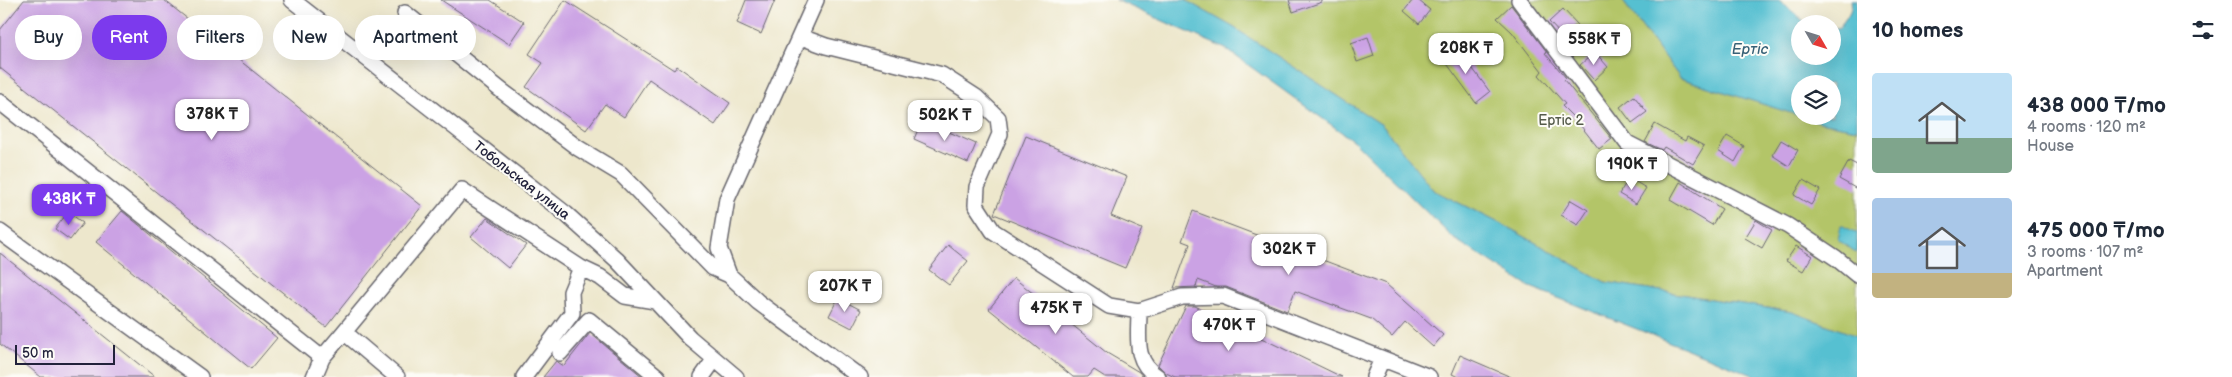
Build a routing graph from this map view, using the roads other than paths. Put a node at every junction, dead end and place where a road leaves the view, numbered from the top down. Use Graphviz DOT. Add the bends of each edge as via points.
graph roads {
  1 [pos="292,0"];
  2 [pos="816,0"];
  3 [pos="1519,0"];
  4 [pos="405,13"];
  5 [pos="801,37"];
  6 [pos="0,102"];
  7 [pos="0,232"];
  8 [pos="581,268"];
  9 [pos="729,275"];
  10 [pos="1857,275"];
  11 [pos="655,301"];
  12 [pos="1139,310"];
  13 [pos="344,332"];
  14 [pos="560,353"];
  15 [pos="322,358"];
  16 [pos="1382,359"];
  17 [pos="714,360"];
  18 [pos="200,377"];
  19 [pos="314,377"];
  20 [pos="397,377"];
  21 [pos="524,377"];
  22 [pos="658,377"];
  23 [pos="702,377"];
  24 [pos="736,377"];
  25 [pos="860,377"];
  26 [pos="1158,377"];
  27 [pos="1374,377"];
  28 [pos="1429,377"];
  1 -- 11 [label="street, Тобольская улица" via="566,214 617,260"];
  2 -- 5 [label="street"];
  3 -- 10 [label="street" via="1627,142 1788,226"];
  4 -- 9 [label="street" via="570,142 621,174 713,268"];
  5 -- 9 [label="street" via="727,199 719,248"];
  5 -- 12 [label="street" via="942,75 976,97 998,118 1000,134 978,187 976,205 993,231 1108,306"];
  6 -- 15 [label="street"];
  7 -- 18 [label="street"];
  8 -- 11 [label="street" via="600,277 625,296"];
  8 -- 13 [label="street" via="462,190"];
  8 -- 21 [label="street" via="571,292 572,313"];
  9 -- 25 [label="street" via="758,302"];
  11 -- 17 [label="street, Тобольская улица"];
  12 -- 16 [label="street" via="1182,297 1223,296"];
  12 -- 26 [label="street" via="1140,358 1146,370"];
  13 -- 15 [label="street"];
  13 -- 20 [label="street"];
  14 -- 22 [label="street" via="589,320"];
  15 -- 19 [label="street"];
  16 -- 27 [label="street"];
  16 -- 28 [label="street"];
  17 -- 23 [label="street"];
  17 -- 24 [label="street, Тобольская улица"];
}
